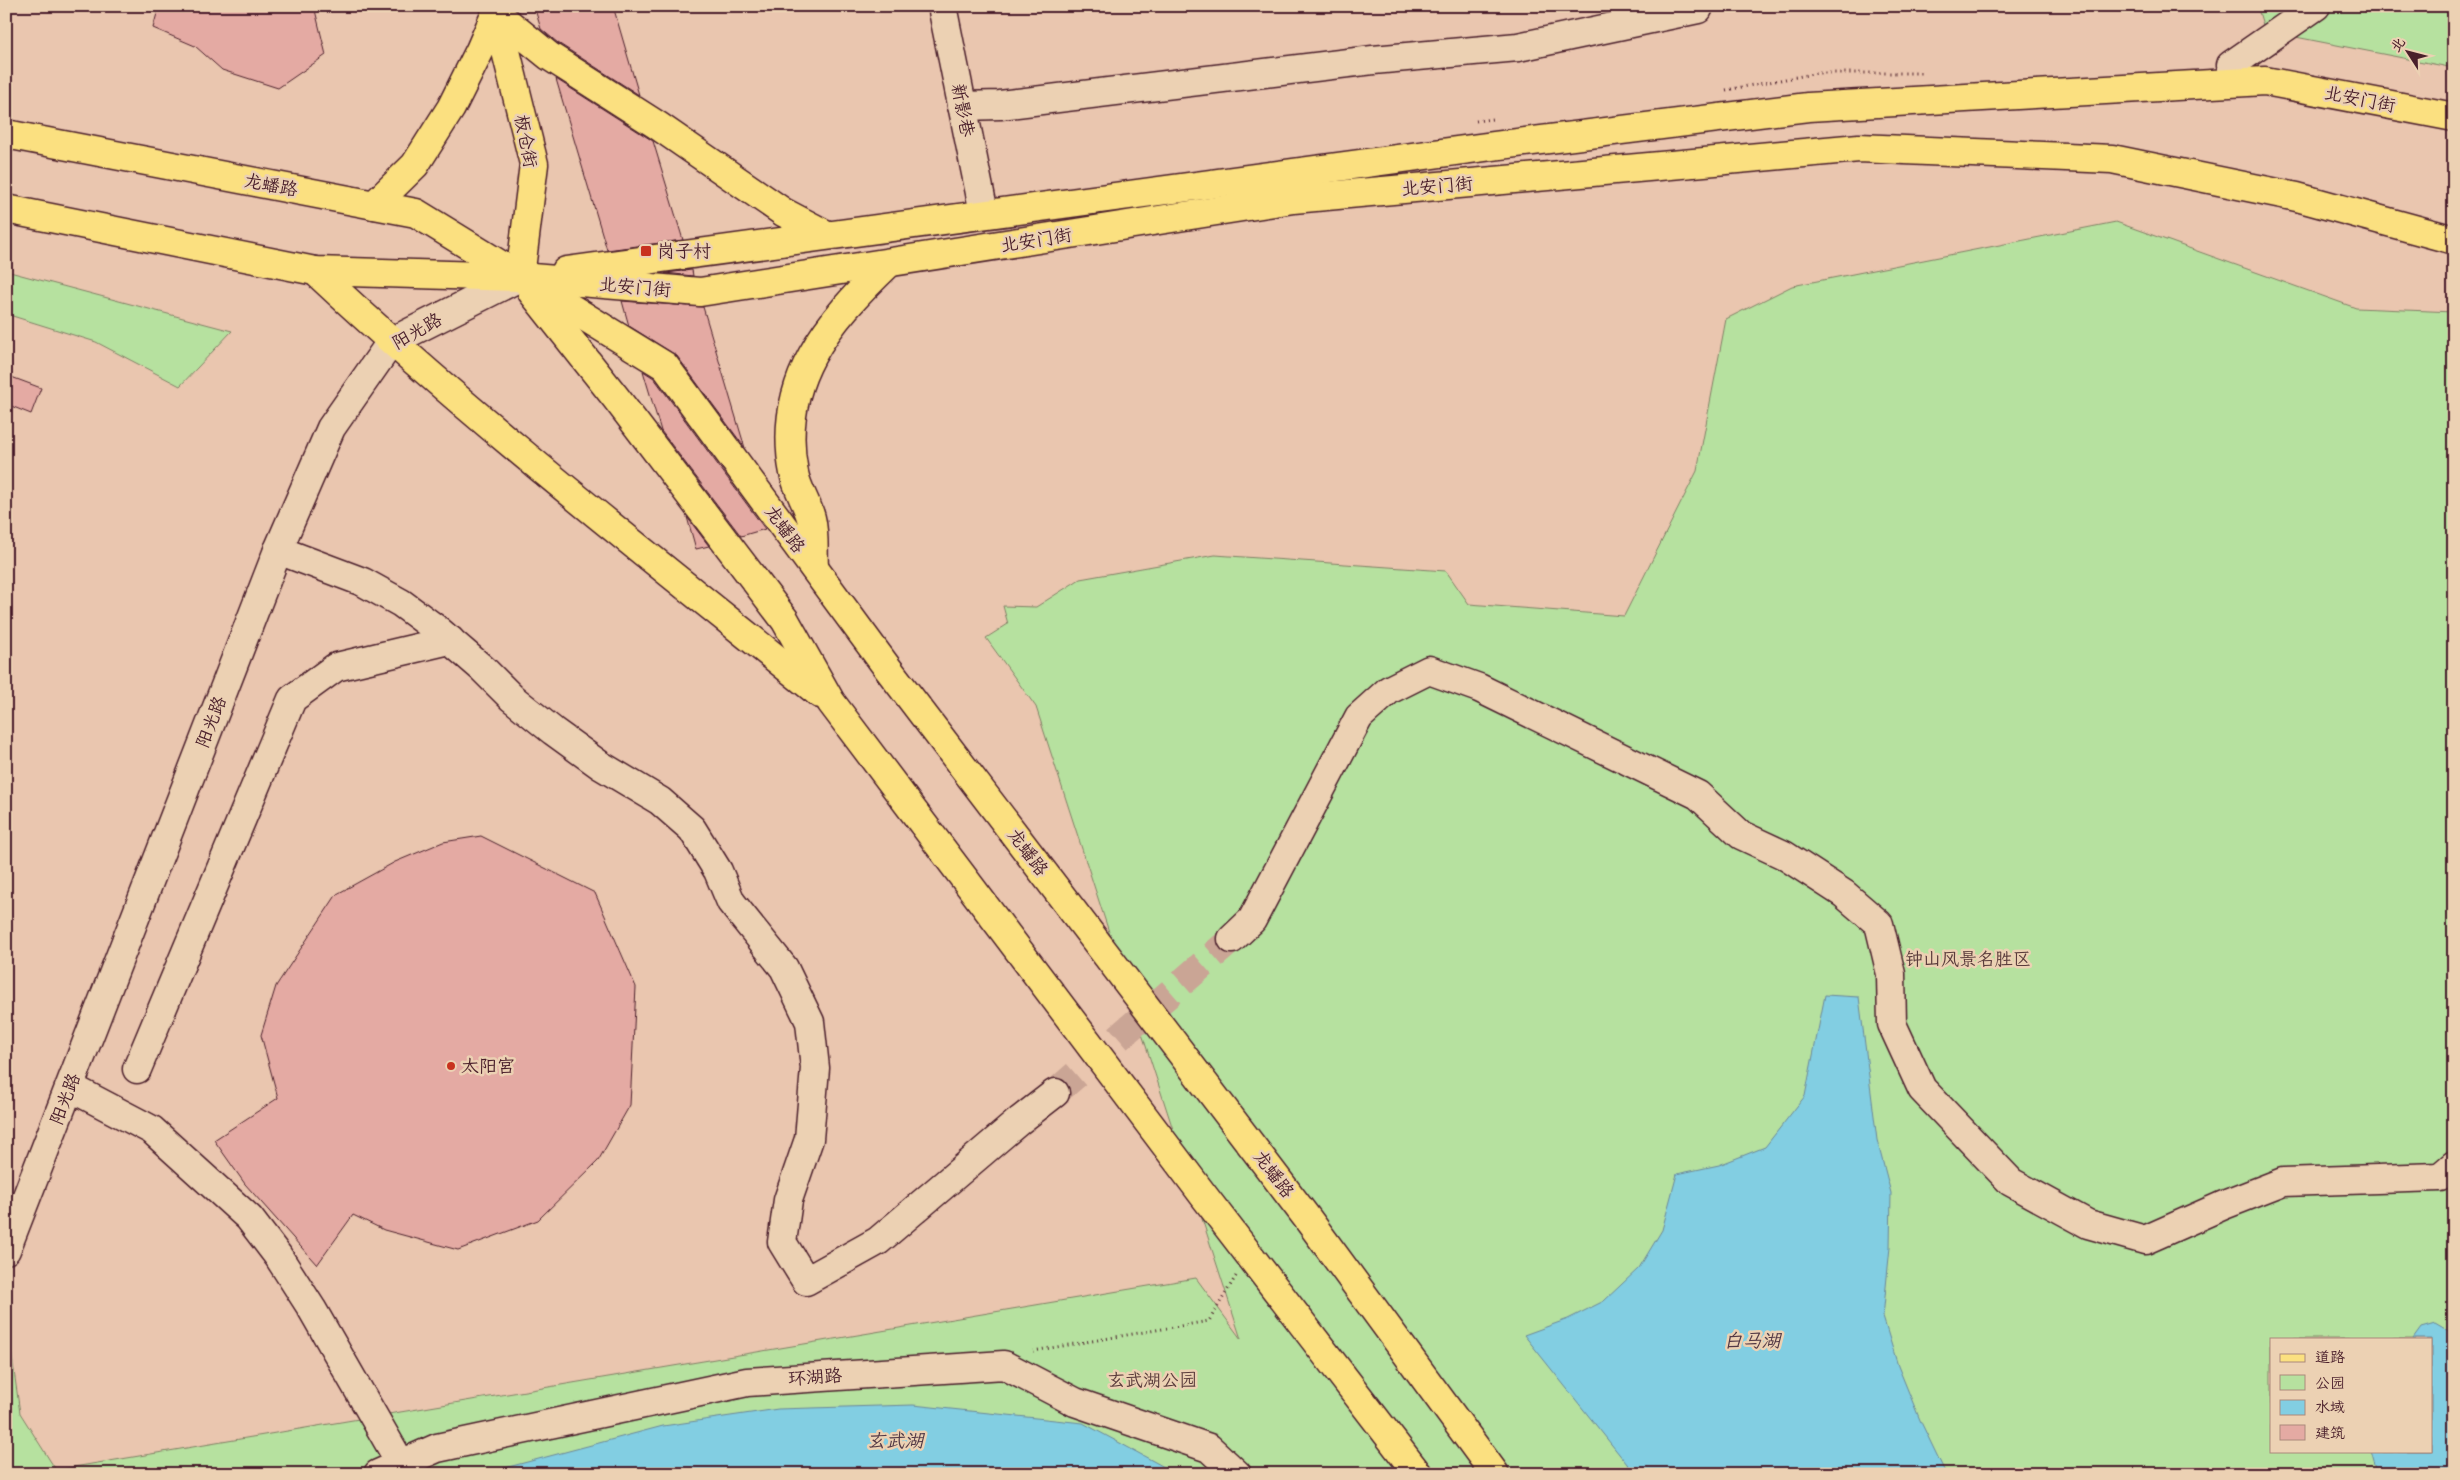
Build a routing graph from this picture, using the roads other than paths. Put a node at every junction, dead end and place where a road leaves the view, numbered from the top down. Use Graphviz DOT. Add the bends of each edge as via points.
graph roads {
  1 [pos="942,6"];
  2 [pos="2316,6"];
  3 [pos="1698,9"];
  4 [pos="495,10"];
  5 [pos="2240,59"];
  6 [pos="962,106"];
  7 [pos="2454,117"];
  8 [pos="6,134"];
  9 [pos="374,205"];
  10 [pos="6,209"];
  11 [pos="984,213"];
  12 [pos="825,234"];
  13 [pos="2454,240"];
  14 [pos="889,263"];
  15 [pos="315,271"];
  16 [pos="520,277"];
  17 [pos="391,342"];
  18 [pos="278,550"];
  19 [pos="814,568"];
  20 [pos="450,640"];
  21 [pos="831,702"];
  22 [pos="1232,939"];
  23 [pos="137,1069"];
  24 [pos="70,1087"];
  25 [pos="1055,1094"];
  26 [pos="2454,1165"];
  27 [pos="6,1250"];
  28 [pos="390,1469"];
  29 [pos="1237,1474"];
  30 [pos="1418,1474"];
  31 [pos="1494,1474"];
  1 -- 6 [label="street, 新影巷"];
  2 -- 5 [label="street"];
  3 -- 6 [label="street" via="1518,48 1373,60 1000,105"];
  4 -- 9 [label="main road" via="480,50 415,165"];
  4 -- 12 [label="main road" via="549,56 783,212"];
  4 -- 16 [label="main road, 板仓街" via="534,164"];
  6 -- 11 [label="street, 新影巷"];
  7 -- 11 [label="main road, 北安门街" via="2266,81 1808,107"];
  8 -- 9 [label="main road, 龙蟠路"];
  9 -- 16 [label="main road, 龙蟠路" via="416,212"];
  10 -- 15 [label="main road, 龙蟠路"];
  11 -- 12 [label="main road, 北安门街"];
  12 -- 16 [label="main road, 北安门街"];
  13 -- 14 [label="main road, 北安门街" via="2297,198 2112,159 1859,148 1293,199"];
  14 -- 16 [label="main road, 北安门街" via="700,292"];
  14 -- 19 [label="main road" via="850,300 823,336 802,373 792,411 789,443 794,475 812,519"];
  15 -- 16 [label="main road, 龙蟠路"];
  15 -- 17 [label="main road"];
  16 -- 17 [label="street, 阳光路"];
  16 -- 19 [label="main road, 龙蟠路" via="665,366"];
  16 -- 21 [label="main road, 龙蟠路" via="785,620"];
  17 -- 18 [label="street, 阳光路" via="331,428"];
  17 -- 21 [label="main road" via="531,461"];
  18 -- 20 [label="street" via="364,582 401,603"];
  18 -- 24 [label="street, 阳光路"];
  19 -- 31 [label="main road, 龙蟠路" via="1307,1218"];
  20 -- 23 [label="street" via="336,666 292,699"];
  20 -- 25 [label="street" via="553,731 600,765 660,801 692,829 718,871 731,902 784,968 810,1022 814,1048 809,1140 788,1200 782,1242 806,1281 878,1241 1019,1120"];
  21 -- 30 [label="main road, 龙蟠路"];
  22 -- 26 [label="street" via="1252,920 1359,717 1389,690 1429,670 1479,688 1698,794 1740,834 1784,855 1844,894 1879,924 1891,974 1892,1024 1922,1088 2010,1182 2088,1224 2145,1240 2283,1182 2440,1178"];
  24 -- 27 [label="street, 阳光路"];
  24 -- 28 [label="street" via="152,1130 249,1218 312,1308"];
  28 -- 29 [label="street, 环湖路" via="437,1448 747,1382 1004,1365 1075,1402 1209,1448"];
}
